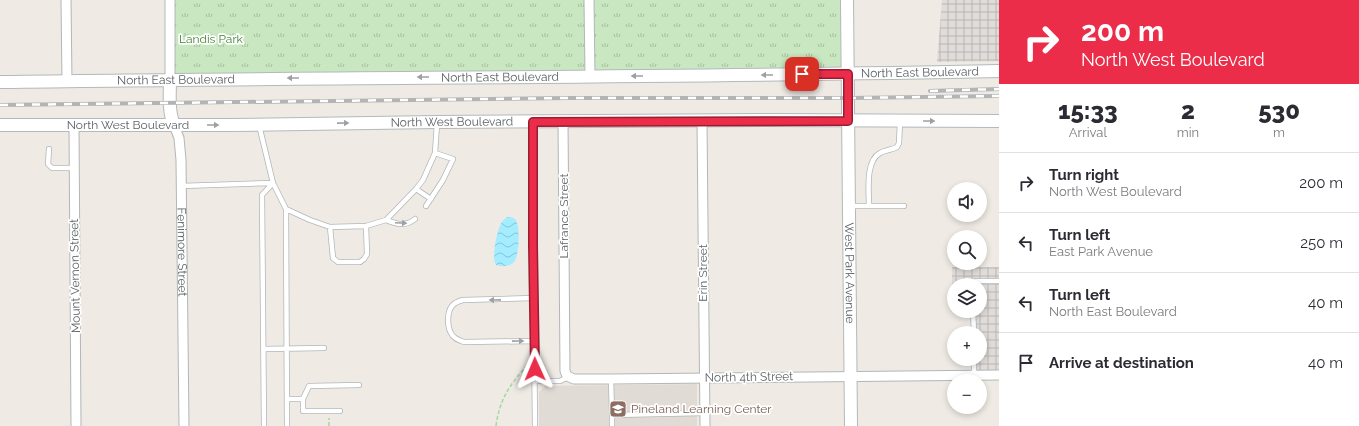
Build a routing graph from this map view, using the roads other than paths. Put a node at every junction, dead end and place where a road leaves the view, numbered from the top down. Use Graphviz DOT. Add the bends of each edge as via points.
graph roads {
  1 [pos="66,0"];
  2 [pos="170,0"];
  3 [pos="589,0"];
  4 [pos="847,0"];
  5 [pos="999,71"];
  6 [pos="848,74"];
  7 [pos="590,76"];
  8 [pos="170,79"];
  9 [pos="67,81"];
  10 [pos="0,82"];
  11 [pos="563,121"];
  12 [pos="702,121"];
  13 [pos="848,121"];
  14 [pos="900,121"];
  15 [pos="999,121"];
  16 [pos="437,122"];
  17 [pos="533,122"];
  18 [pos="259,124"];
  19 [pos="0,125"];
  20 [pos="74,125"];
  21 [pos="174,125"];
  22 [pos="48,149"];
  23 [pos="435,153"];
  24 [pos="74,168"];
  25 [pos="273,182"];
  26 [pos="181,186"];
  27 [pos="416,189"];
  28 [pos="431,199"];
  29 [pos="426,206"];
  30 [pos="849,206"];
  31 [pos="869,206"];
  32 [pos="904,206"];
  33 [pos="286,209"];
  34 [pos="415,219"];
  35 [pos="386,220"];
  36 [pos="366,226"];
  37 [pos="330,227"];
  38 [pos="987,281"];
  39 [pos="999,281"];
  40 [pos="534,298"];
  41 [pos="535,341"];
  42 [pos="324,348"];
  43 [pos="264,349"];
  44 [pos="287,349"];
  45 [pos="987,374"];
  46 [pos="999,374"];
  47 [pos="947,375"];
  48 [pos="850,376"];
  49 [pos="568,377"];
  50 [pos="704,378"];
  51 [pos="611,379"];
  52 [pos="535,381"];
  53 [pos="359,385"];
  54 [pos="287,399"];
  55 [pos="303,399"];
  56 [pos="340,411"];
  57 [pos="705,413"];
  58 [pos="612,415"];
  59 [pos="76,426"];
  60 [pos="184,426"];
  61 [pos="264,426"];
  62 [pos="287,426"];
  63 [pos="535,426"];
  64 [pos="612,426"];
  65 [pos="705,426"];
  66 [pos="851,426"];
  1 -- 9 [label="street"];
  2 -- 8 [label="street"];
  3 -- 7 [label="street"];
  4 -- 6 [label="main road, West Park Avenue"];
  5 -- 6 [label="main road, North East Boulevard"];
  6 -- 7 [label="main road, North East Boulevard, one-way"];
  6 -- 13 [label="main road, West Park Avenue"];
  7 -- 8 [label="main road, North East Boulevard, one-way"];
  8 -- 9 [label="main road, North East Boulevard"];
  8 -- 21 [label="main road, Fenimore Street" via="170,110"];
  9 -- 10 [label="main road, North East Boulevard"];
  11 -- 12 [label="main road, North West Boulevard"];
  11 -- 17 [label="main road, North West Boulevard"];
  11 -- 49 [label="street, Lafrance Street" via="565,371"];
  12 -- 13 [label="main road, North West Boulevard"];
  12 -- 50 [label="street, Erin Street"];
  13 -- 14 [label="main road, North West Boulevard"];
  13 -- 30 [label="main road, West Park Avenue"];
  14 -- 15 [label="main road, North West Boulevard, one-way"];
  14 -- 31 [label="lane" via="897,147 874,156 869,179"];
  16 -- 17 [label="main road, North West Boulevard"];
  18 -- 16 [label="main road, North West Boulevard, one-way"];
  16 -- 23 [label="lane"];
  17 -- 40 [label="lane"];
  21 -- 18 [label="main road, North West Boulevard, one-way"];
  18 -- 25 [label="lane"];
  19 -- 20 [label="main road, North West Boulevard"];
  20 -- 21 [label="main road, North West Boulevard"];
  20 -- 24 [label="street, Mount Vernon Street"];
  21 -- 26 [label="street, Fenimore Street" via="180,146"];
  22 -- 24 [label="lane" via="48,164 52,168"];
  23 -- 27 [label="lane"];
  23 -- 28 [label="lane" via="453,159"];
  24 -- 59 [label="street, Mount Vernon Street"];
  25 -- 26 [label="lane"];
  25 -- 33 [label="lane"];
  25 -- 43 [label="lane" via="262,195"];
  26 -- 60 [label="street, Fenimore Street"];
  27 -- 28 [label="lane"];
  27 -- 35 [label="lane"];
  28 -- 29 [label="lane"];
  30 -- 31 [label="lane"];
  30 -- 48 [label="main road, West Park Avenue"];
  31 -- 32 [label="lane"];
  33 -- 37 [label="lane"];
  33 -- 44 [label="lane"];
  35 -- 34 [label="lane, one-way" via="400,225"];
  35 -- 36 [label="lane"];
  36 -- 37 [label="lane"];
  36 -- 37 [label="lane" via="367,254 360,262 338,262 333,258"];
  38 -- 39 [label="lane"];
  40 -- 41 [label="lane"];
  40 -- 41 [label="lane, one-way" via="456,302 451,307 448,324 451,334 464,342"];
  41 -- 52 [label="lane"];
  42 -- 44 [label="lane"];
  43 -- 44 [label="lane"];
  43 -- 61 [label="lane"];
  44 -- 54 [label="lane"];
  45 -- 46 [label="street, North 4th Street"];
  47 -- 48 [label="street, North 4th Street"];
  48 -- 50 [label="street, North 4th Street"];
  48 -- 66 [label="main road, West Park Avenue"];
  49 -- 51 [label="street, North 4th Street"];
  49 -- 52 [label="lane" via="560,381"];
  50 -- 51 [label="street, North 4th Street"];
  50 -- 57 [label="street, Erin Street"];
  51 -- 58 [label="lane"];
  52 -- 63 [label="lane"];
  53 -- 55 [label="lane" via="309,386"];
  54 -- 55 [label="lane"];
  54 -- 62 [label="lane"];
  55 -- 56 [label="lane" via="303,411"];
  57 -- 58 [label="lane"];
  57 -- 65 [label="street, Erin Street"];
  58 -- 64 [label="lane"];
}
